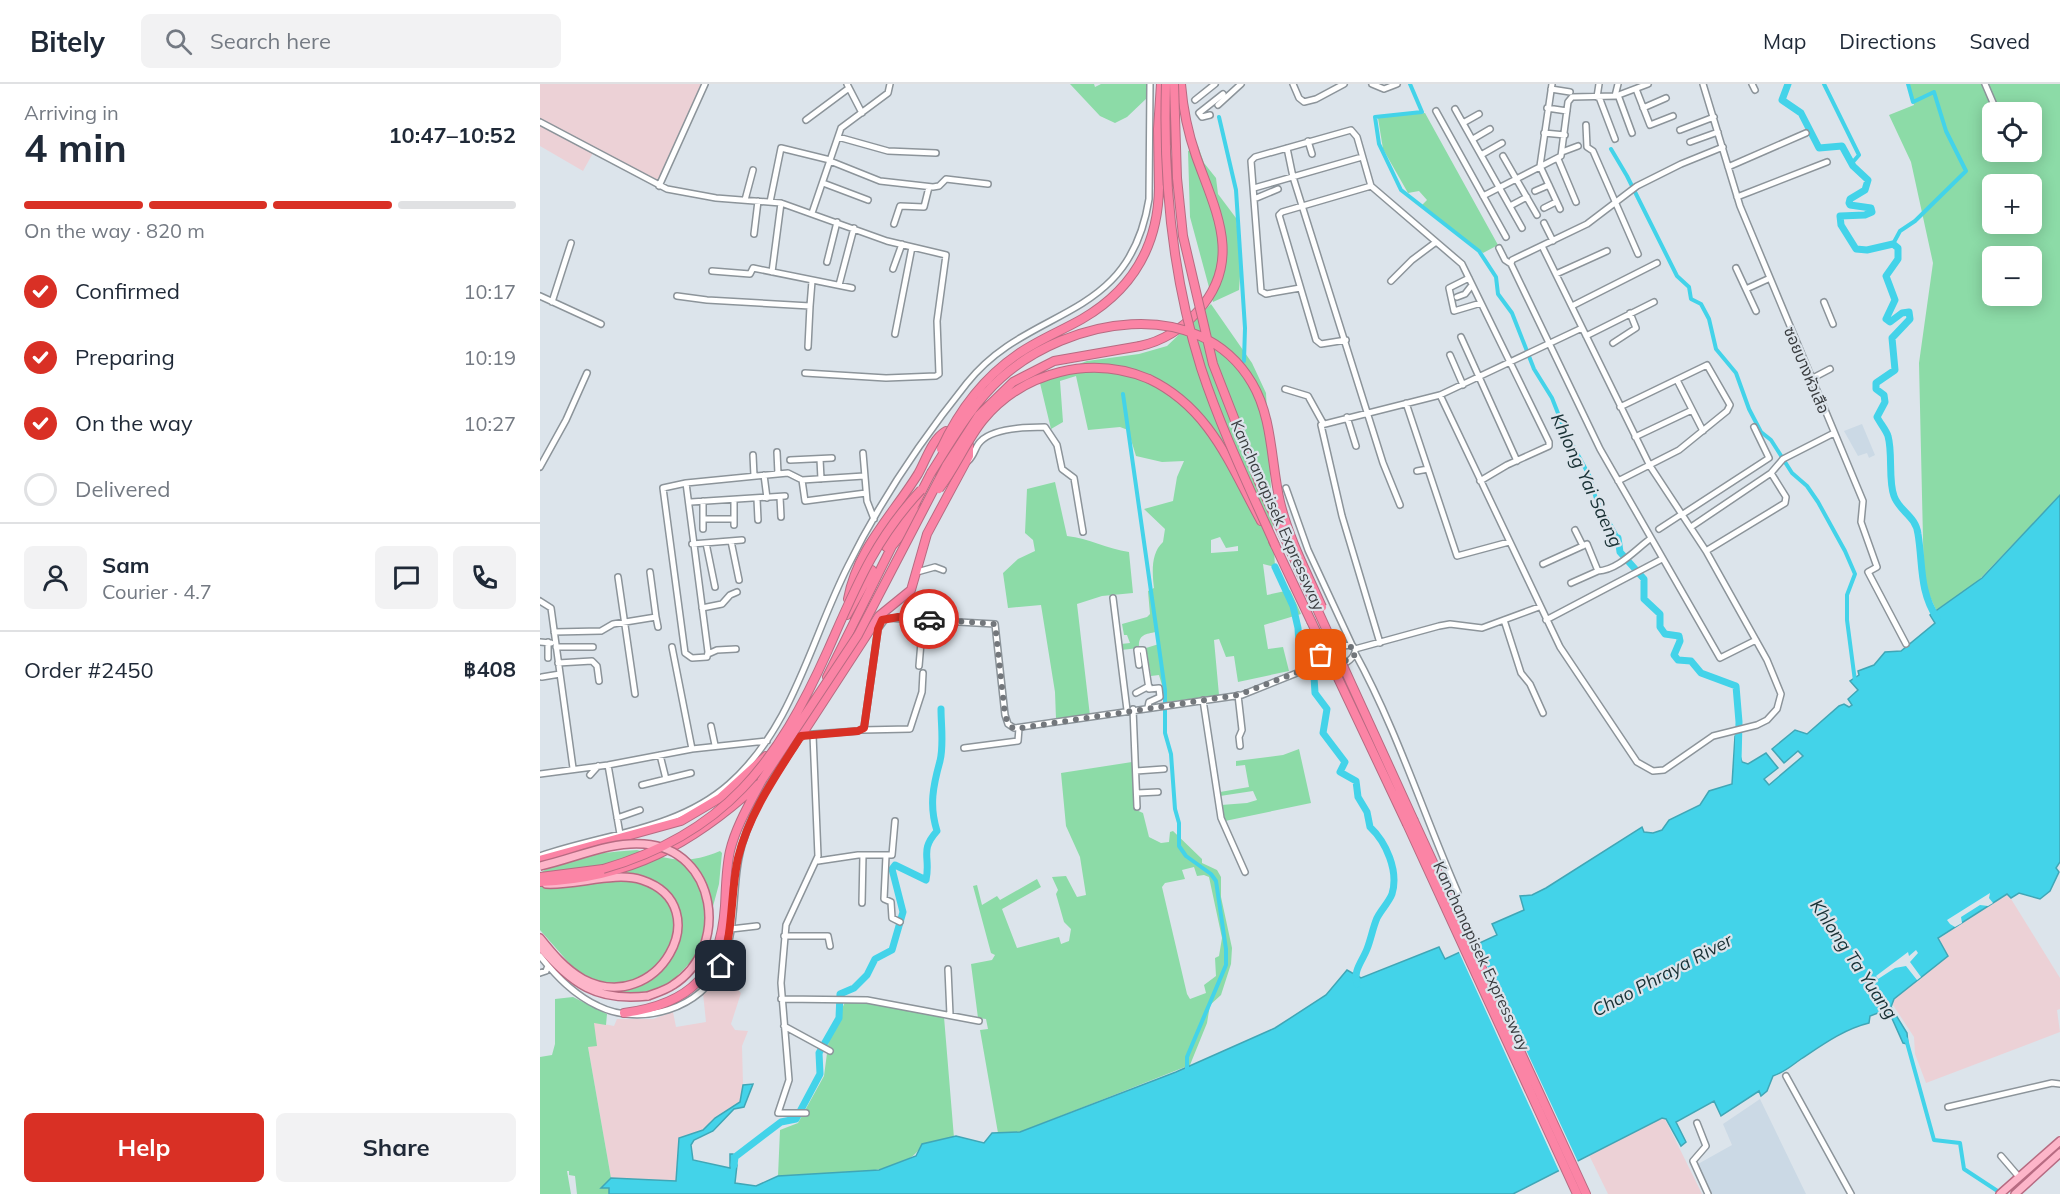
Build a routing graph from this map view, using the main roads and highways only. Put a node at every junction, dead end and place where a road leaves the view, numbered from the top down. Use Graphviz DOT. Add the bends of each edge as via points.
graph roads {
  1 [pos="1163,84"];
  2 [pos="1174,84"];
  3 [pos="1181,84"];
  4 [pos="931,473"];
  5 [pos="921,490"];
  6 [pos="928,503"];
  7 [pos="1275,545"];
  8 [pos="848,599"];
  9 [pos="829,647"];
  10 [pos="1361,704"];
  11 [pos="801,736"];
  12 [pos="775,747"];
  13 [pos="762,780"];
  14 [pos="540,858"];
  15 [pos="540,866"];
  16 [pos="540,877"];
  17 [pos="540,883"];
  18 [pos="540,938"];
  19 [pos="540,947"];
  20 [pos="624,1014"];
  21 [pos="2060,1141"];
  22 [pos="2060,1154"];
  23 [pos="2003,1192"];
  24 [pos="1577,1194"];
  25 [pos="1586,1194"];
  26 [pos="2015,1194"];
  1 -- 4 [label="highway, bridge" via="1158,129 1158,208 1142,262 1113,298 1023,351 993,375 961,413"];
  1 -- 7 [label="highway, Kanchanapisek Expressway, bridge" via="1168,202 1190,328 1230,445"];
  2 -- 10 [label="highway, Kanchanapisek Expressway, bridge" via="1176,178 1183,236 1212,364 1259,483"];
  3 -- 6 [label="highway, bridge" via="1187,126 1218,211 1223,238 1220,272 1207,301 1186,323 1161,339 1054,361 1013,382 966,432"];
  4 -- 5 [label="highway"];
  4 -- 10 [label="highway, bridge" via="967,417 1001,378 1057,341 1097,328 1135,324 1181,330 1208,340 1236,361 1260,398 1288,529"];
  5 -- 8 [label="highway, bridge" via="887,528"];
  5 -- 9 [label="highway, bridge"];
  6 -- 7 [label="highway, bridge" via="982,421 1012,394 1031,382 1061,372 1116,369 1159,384 1199,414 1222,447"];
  6 -- 13 [label="highway, bridge" via="858,635"];
  7 -- 24 [label="highway, Kanchanapisek Expressway, bridge"];
  8 -- 9 [label="highway, bridge"];
  8 -- 11 [label="highway" via="856,567 938,438 946,431 969,445 964,465 927,534 907,595 883,612 872,626"];
  9 -- 12 [label="highway, bridge"];
  10 -- 25 [label="highway, Kanchanapisek Expressway, bridge"];
  12 -- 14 [label="highway, bridge" via="740,782 705,808 664,828"];
  12 -- 16 [label="highway, bridge" via="728,805 674,842 603,869"];
  13 -- 17 [label="highway, bridge" via="711,825 663,854 604,875"];
  13 -- 20 [label="highway" via="730,851 722,937 713,963 702,980 684,994 662,1006"];
  15 -- 19 [label="main road, bridge" via="614,847 644,844 669,850 699,874 709,897 710,923 706,941 687,973 674,985 648,996 616,997 593,992 562,971"];
  17 -- 18 [label="main road" via="643,880 665,894 673,907 677,939 666,962 647,978 619,986 594,983 576,974"];
  21 -- 23 [label="main road"];
  22 -- 26 [label="main road"];
}
